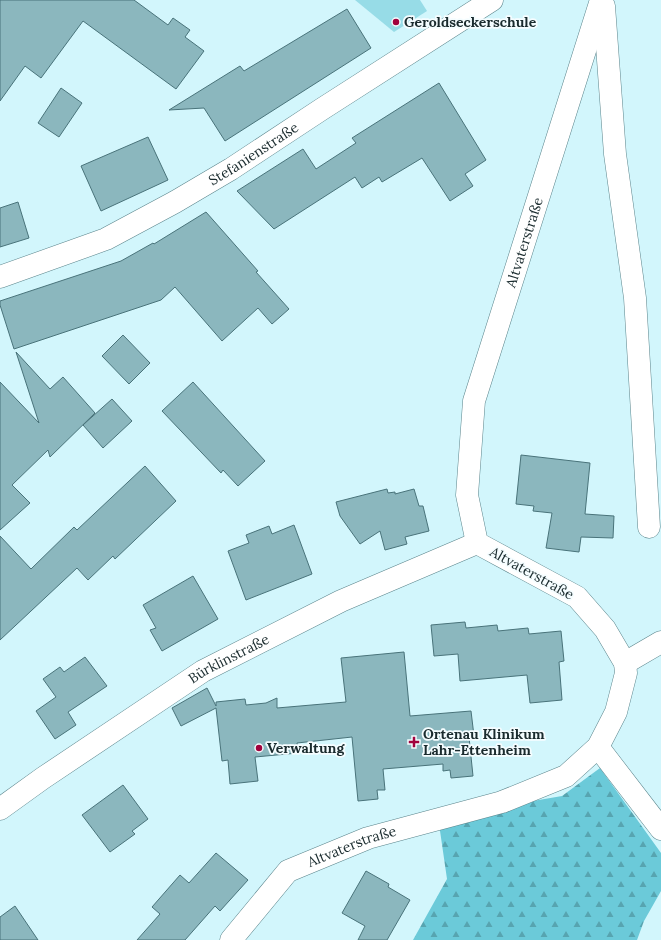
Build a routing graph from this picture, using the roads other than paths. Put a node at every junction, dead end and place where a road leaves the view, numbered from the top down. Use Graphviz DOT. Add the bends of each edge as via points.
graph roads {
  1 [pos="492,0"];
  2 [pos="602,0"];
  3 [pos="0,277"];
  4 [pos="649,527"];
  5 [pos="477,543"];
  6 [pos="661,642"];
  7 [pos="661,659"];
  8 [pos="626,668"];
  9 [pos="598,747"];
  10 [pos="0,809"];
  11 [pos="661,829"];
  12 [pos="231,940"];
  1 -- 3 [label="street, Stefanienstraße" via="231,169 175,202 106,239"];
  2 -- 4 [label="street" via="615,154 635,298"];
  2 -- 5 [label="street, Altvaterstraße" via="474,401 467,496"];
  5 -- 8 [label="street, Altvaterstraße" via="577,597 605,629"];
  5 -- 10 [label="street, Bürklinstraße" via="341,601 203,671"];
  6 -- 8 [label="street"];
  7 -- 8 [label="street"];
  8 -- 9 [label="street, Altvaterstraße" via="616,712"];
  9 -- 11 [label="street"];
  9 -- 12 [label="street, Altvaterstraße" via="566,776 510,799 368,838 288,871"];
}
